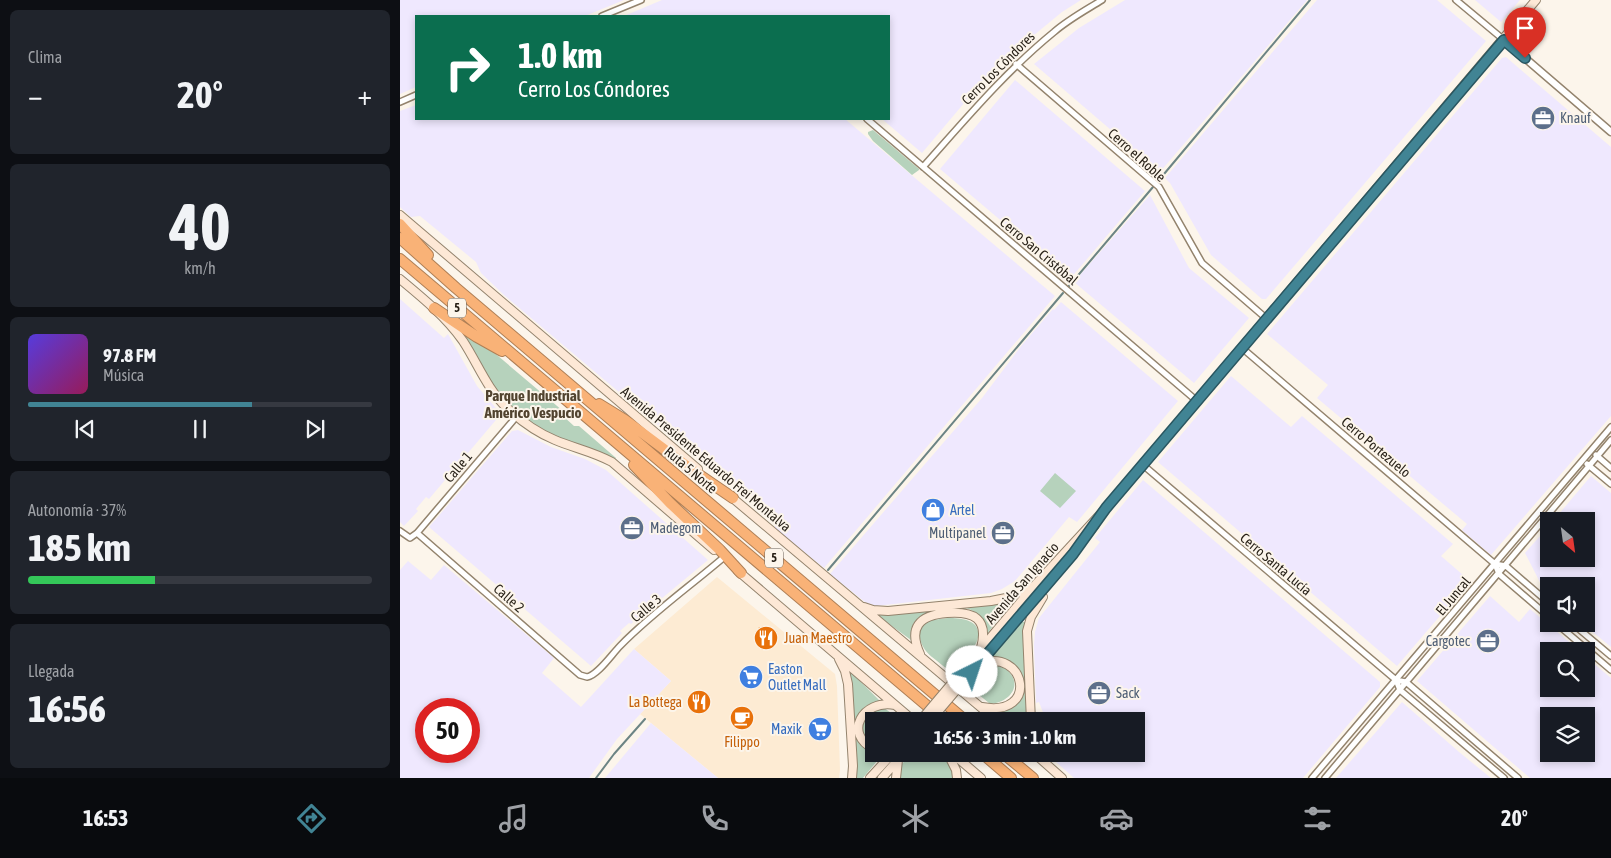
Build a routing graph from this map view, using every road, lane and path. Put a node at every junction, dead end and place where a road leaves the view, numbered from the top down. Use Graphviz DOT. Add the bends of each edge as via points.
graph roads {
  1 [pos="641,0"];
  2 [pos="1102,0"];
  3 [pos="1456,0"];
  4 [pos="1536,0"];
  5 [pos="604,15"];
  6 [pos="1504,40"];
  7 [pos="1016,64"];
  8 [pos="415,95"];
  9 [pos="400,102"];
  10 [pos="868,120"];
  11 [pos="1611,132"];
  12 [pos="923,167"];
  13 [pos="400,216"];
  14 [pos="400,224"];
  15 [pos="400,238"];
  16 [pos="400,259"];
  17 [pos="400,280"];
  18 [pos="456,288"];
  19 [pos="434,308"];
  20 [pos="1267,319"];
  21 [pos="1242,348"];
  22 [pos="514,356"];
  23 [pos="582,396"];
  24 [pos="1197,401"];
  25 [pos="516,416"];
  26 [pos="1611,428"];
  27 [pos="607,435"];
  28 [pos="1611,440"];
  29 [pos="1591,451"];
  30 [pos="1597,456"];
  31 [pos="1583,461"];
  32 [pos="1142,465"];
  33 [pos="1589,466"];
  34 [pos="1611,468"];
  35 [pos="1611,484"];
  36 [pos="733,498"];
  37 [pos="1106,508"];
  38 [pos="400,531"];
  39 [pos="417,534"];
  40 [pos="722,558"];
  41 [pos="1495,564"];
  42 [pos="1506,566"];
  43 [pos="741,573"];
  44 [pos="1499,574"];
  45 [pos="1049,583"];
  46 [pos="1035,585"];
  47 [pos="1540,595"];
  48 [pos="859,605"];
  49 [pos="1540,609"];
  50 [pos="1566,632"];
  51 [pos="1582,632"];
  52 [pos="979,652"];
  53 [pos="837,655"];
  54 [pos="921,656"];
  55 [pos="1611,656"];
  56 [pos="979,664"];
  57 [pos="1611,670"];
  58 [pos="587,677"];
  59 [pos="961,678"];
  60 [pos="1396,680"];
  61 [pos="1406,682"];
  62 [pos="1400,690"];
  63 [pos="895,705"];
  64 [pos="981,707"];
  65 [pos="865,712"];
  66 [pos="865,712"];
  67 [pos="903,712"];
  68 [pos="929,712"];
  69 [pos="934,712"];
  70 [pos="936,712"];
  71 [pos="955,712"];
  72 [pos="987,712"];
  73 [pos="1031,712"];
  74 [pos="865,743"];
  75 [pos="889,762"];
  76 [pos="893,762"];
  77 [pos="897,762"];
  78 [pos="952,762"];
  79 [pos="962,762"];
  80 [pos="992,762"];
  81 [pos="1013,762"];
  82 [pos="1045,762"];
  83 [pos="852,778"];
  84 [pos="870,778"];
  85 [pos="882,778"];
  86 [pos="896,778"];
  87 [pos="957,778"];
  88 [pos="981,778"];
  89 [pos="1011,778"];
  90 [pos="1032,778"];
  91 [pos="1062,778"];
  92 [pos="1312,778"];
  93 [pos="1326,778"];
  94 [pos="1504,778"];
  95 [pos="1518,778"];
  1 -- 5 [label="street"];
  2 -- 7 [label="street, Cerro Los Cóndores" via="1055,31"];
  3 -- 6 [label="street"];
  4 -- 6 [label="main road, Avenida San Ignacio"];
  6 -- 11 [label="street"];
  6 -- 20 [label="main road, Avenida San Ignacio"];
  7 -- 12 [label="street, Cerro Los Cóndores"];
  7 -- 20 [label="street, Cerro el Roble" via="1158,187 1202,263"];
  8 -- 9 [label="street"];
  10 -- 12 [label="street, Cerro San Cristóbal"];
  12 -- 24 [label="street, Cerro San Cristóbal"];
  13 -- 36 [label="main road, Avenida Presidente Eduardo Frei Montalva"];
  14 -- 18 [label="highway"];
  15 -- 18 [label="highway, Ruta 5 Norte / 5"];
  16 -- 22 [label="highway, Ruta 5 Norte / 5"];
  17 -- 19 [label="main road"];
  18 -- 23 [label="highway, Ruta 5 Norte / 5"];
  19 -- 22 [label="highway"];
  19 -- 25 [label="main road" via="463,341 493,393"];
  20 -- 21 [label="main road, Avenida San Ignacio"];
  21 -- 24 [label="main road, Avenida San Ignacio"];
  21 -- 41 [label="street, Cerro Portezuelo"];
  22 -- 27 [label="highway, Ruta 5 Norte / 5"];
  23 -- 36 [label="highway" via="625,420"];
  23 -- 71 [label="highway, Ruta 5 Norte / 5"];
  24 -- 32 [label="main road, Avenida San Ignacio"];
  25 -- 39 [label="street, Calle 1"];
  25 -- 40 [label="main road" via="550,438 612,462"];
  26 -- 29 [label="street, El Juncal"];
  27 -- 43 [label="highway"];
  27 -- 69 [label="highway, Ruta 5 Norte / 5"];
  28 -- 30 [label="street, El Juncal"];
  29 -- 30 [label="street"];
  29 -- 31 [label="street, El Juncal"];
  30 -- 33 [label="street, El Juncal"];
  30 -- 34 [label="street"];
  31 -- 33 [label="street"];
  31 -- 41 [label="street, El Juncal"];
  32 -- 37 [label="main road, Avenida San Ignacio"];
  32 -- 60 [label="street, Cerro Santa Lucía"];
  33 -- 35 [label="street"];
  33 -- 42 [label="street, El Juncal"];
  36 -- 48 [label="main road, Avenida Presidente Eduardo Frei Montalva"];
  37 -- 45 [label="main road, Avenida San Ignacio"];
  37 -- 46 [label="main road, Avenida San Ignacio"];
  38 -- 39 [label="street" via="410,538"];
  39 -- 58 [label="street, Calle 2" via="565,662"];
  40 -- 43 [label="main road"];
  40 -- 58 [label="street, Calle 3" via="620,645 596,673"];
  41 -- 42 [label="street"];
  41 -- 44 [label="street, Cerro Portezuelo"];
  41 -- 60 [label="street, El Juncal"];
  42 -- 44 [label="street, El Juncal"];
  42 -- 47 [label="street"];
  43 -- 53 [label="main road"];
  44 -- 49 [label="street, Cerro Portezuelo"];
  44 -- 61 [label="street, El Juncal"];
  45 -- 56 [label="main road, Avenida San Ignacio"];
  45 -- 73 [label="main road" via="1028,627"];
  46 -- 48 [label="main road" via="991,601 883,611"];
  46 -- 52 [label="main road, Avenida San Ignacio"];
  48 -- 54 [label="main road, Avenida Presidente Eduardo Frei Montalva"];
  50 -- 57 [label="street"];
  51 -- 55 [label="street"];
  52 -- 54 [label="main road" via="983,635 980,623 966,612 951,612 932,615 918,625 915,636"];
  52 -- 59 [label="main road, Avenida San Ignacio"];
  53 -- 63 [label="main road"];
  53 -- 83 [label="main road" via="848,684"];
  54 -- 64 [label="main road, Avenida Presidente Eduardo Frei Montalva"];
  56 -- 59 [label="main road, Avenida San Ignacio"];
  56 -- 64 [label="main road" via="996,661 1007,664 1015,670 1020,684 1018,696 1008,706 996,709"];
  59 -- 68 [label="main road, Avenida San Ignacio, bridge"];
  59 -- 70 [label="main road, Avenida San Ignacio, bridge"];
  60 -- 61 [label="street, Cerro Santa Lucía"];
  60 -- 62 [label="street, Cerro Santa Lucía"];
  60 -- 92 [label="street, El Juncal"];
  61 -- 62 [label="street, El Juncal"];
  61 -- 95 [label="street, Cerro Santa Lucía"];
  62 -- 93 [label="street, El Juncal"];
  62 -- 94 [label="street, Cerro Santa Lucía"];
  63 -- 66 [label="main road" via="872,707"];
  63 -- 67 [label="main road"];
  64 -- 72 [label="main road, Avenida Presidente Eduardo Frei Montalva"];
  65 -- 74 [label="main road" via="859,728"];
  75 -- 84 [label="main road"];
  76 -- 85 [label="main road"];
  77 -- 86 [label="main road"];
  78 -- 87 [label="main road"];
  79 -- 88 [label="main road"];
  80 -- 89 [label="highway"];
  81 -- 90 [label="highway"];
  82 -- 91 [label="main road"];
}
